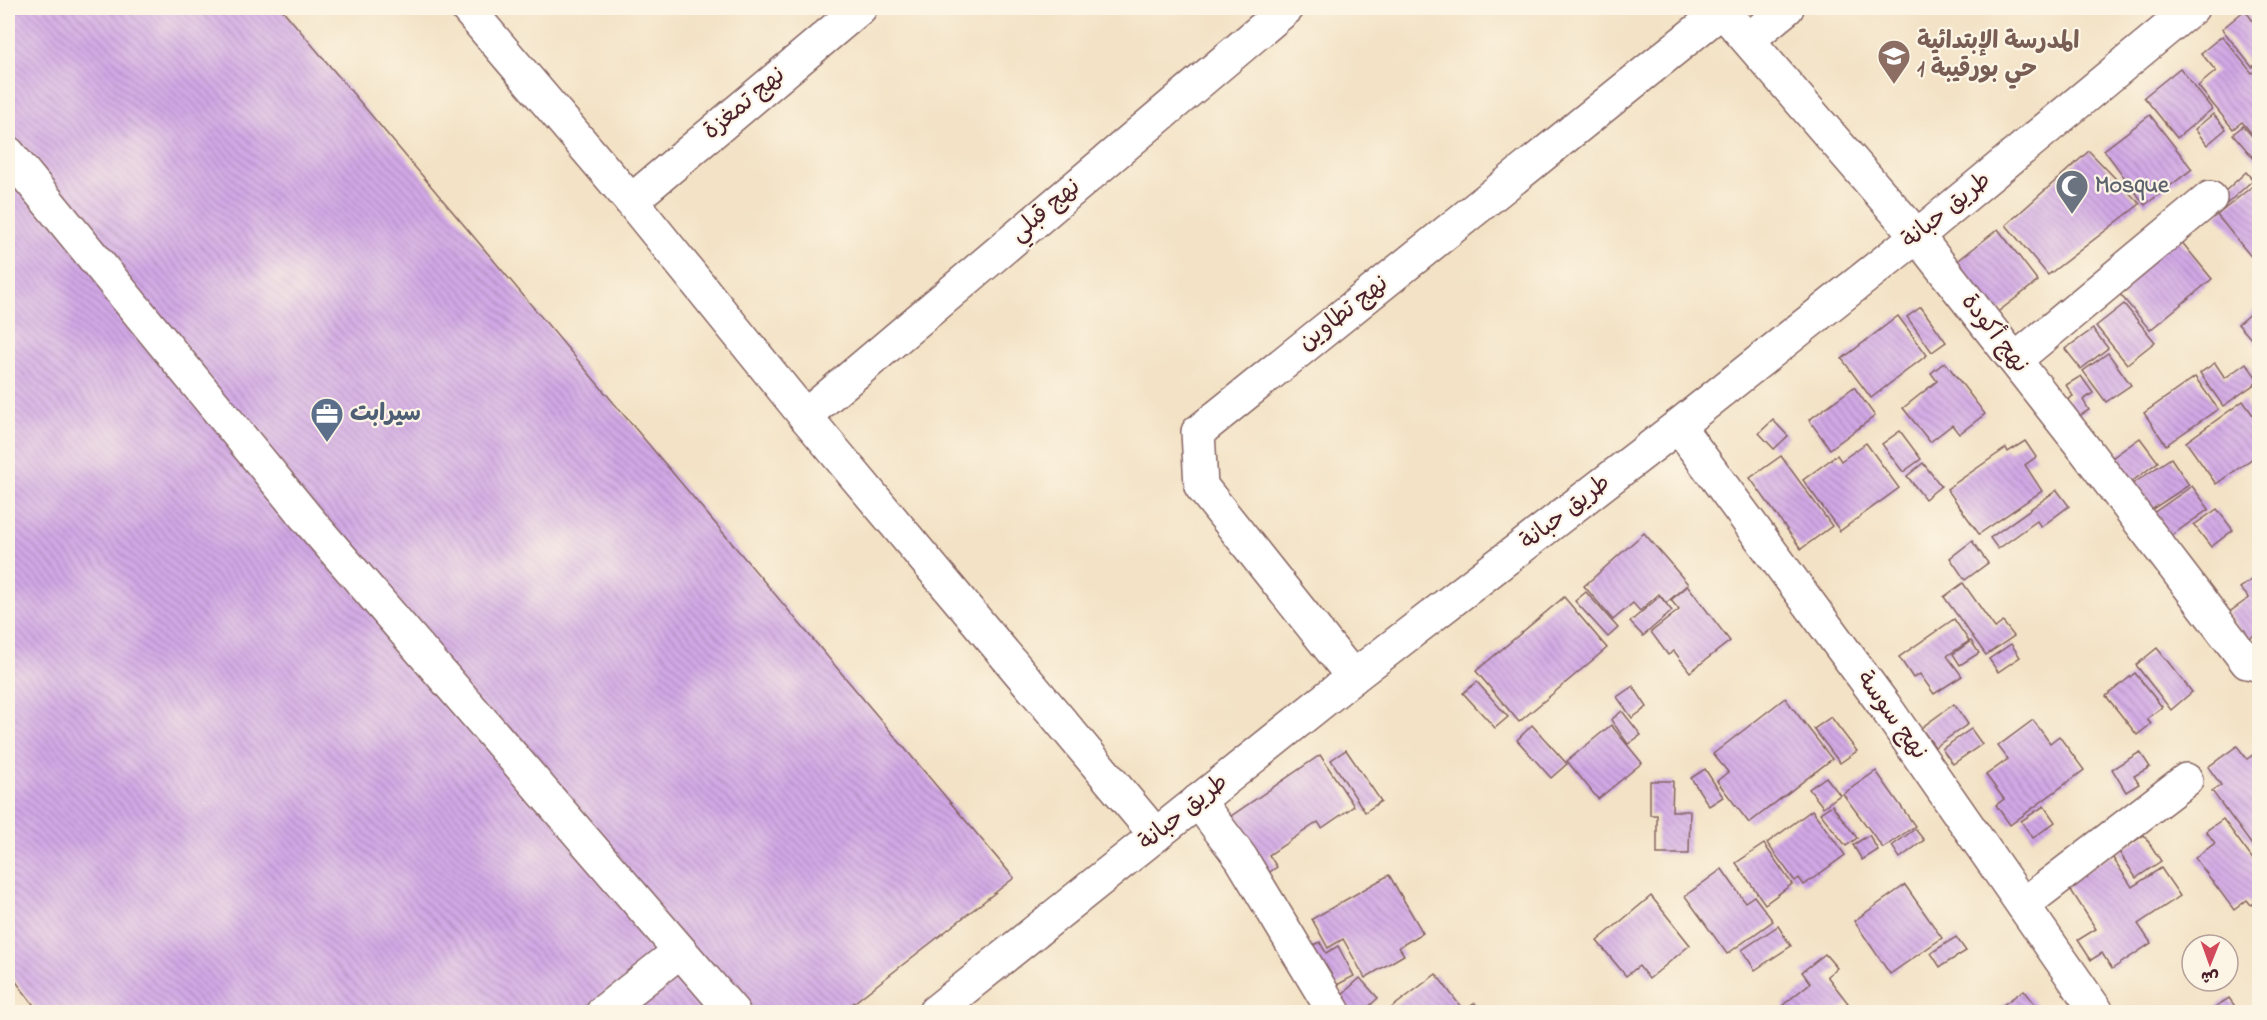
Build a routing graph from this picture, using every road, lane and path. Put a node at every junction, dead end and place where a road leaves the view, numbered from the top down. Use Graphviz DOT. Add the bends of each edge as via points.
graph roads {
  1 [pos="467,8"];
  2 [pos="860,8"];
  3 [pos="1287,8"];
  4 [pos="1787,8"];
  5 [pos="2192,8"];
  6 [pos="1721,9"];
  7 [pos="1749,39"];
  8 [pos="8,153"];
  9 [pos="2210,198"];
  10 [pos="631,201"];
  11 [pos="1917,236"];
  12 [pos="2015,360"];
  13 [pos="805,416"];
  14 [pos="1678,426"];
  15 [pos="2259,665"];
  16 [pos="1353,677"];
  17 [pos="2186,780"];
  18 [pos="1198,801"];
  19 [pos="1156,835"];
  20 [pos="2023,905"];
  21 [pos="680,951"];
  22 [pos="603,1012"];
  23 [pos="733,1012"];
  24 [pos="935,1012"];
  25 [pos="1334,1012"];
  26 [pos="2097,1012"];
  1 -- 10 [label="street"];
  2 -- 10 [label="street, نهج تمغزة"];
  3 -- 13 [label="street, نهج قبلي"];
  4 -- 7 [label="street"];
  5 -- 11 [label="street, طريق حبانة"];
  6 -- 7 [label="street, نهج أكودة"];
  6 -- 16 [label="street, نهج تطاوين" via="1198,432 1201,486"];
  7 -- 11 [label="street, نهج أكودة"];
  8 -- 21 [label="street" via="305,516"];
  9 -- 12 [label="street"];
  10 -- 13 [label="street"];
  11 -- 12 [label="street, نهج أكودة"];
  11 -- 14 [label="street, طريق حبانة"];
  12 -- 15 [label="street, نهج أكودة" via="2247,662"];
  13 -- 19 [label="street"];
  14 -- 16 [label="street, طريق حبانة"];
  14 -- 20 [label="street, نهج سوسة" via="1884,705"];
  16 -- 18 [label="street, طريق حبانة"];
  17 -- 20 [label="street"];
  18 -- 19 [label="street, طريق حبانة"];
  18 -- 25 [label="street" via="1241,858"];
  19 -- 24 [label="street, طريق حبانة"];
  20 -- 26 [label="street, نهج سوسة"];
  21 -- 22 [label="street"];
  21 -- 23 [label="street"];
}
